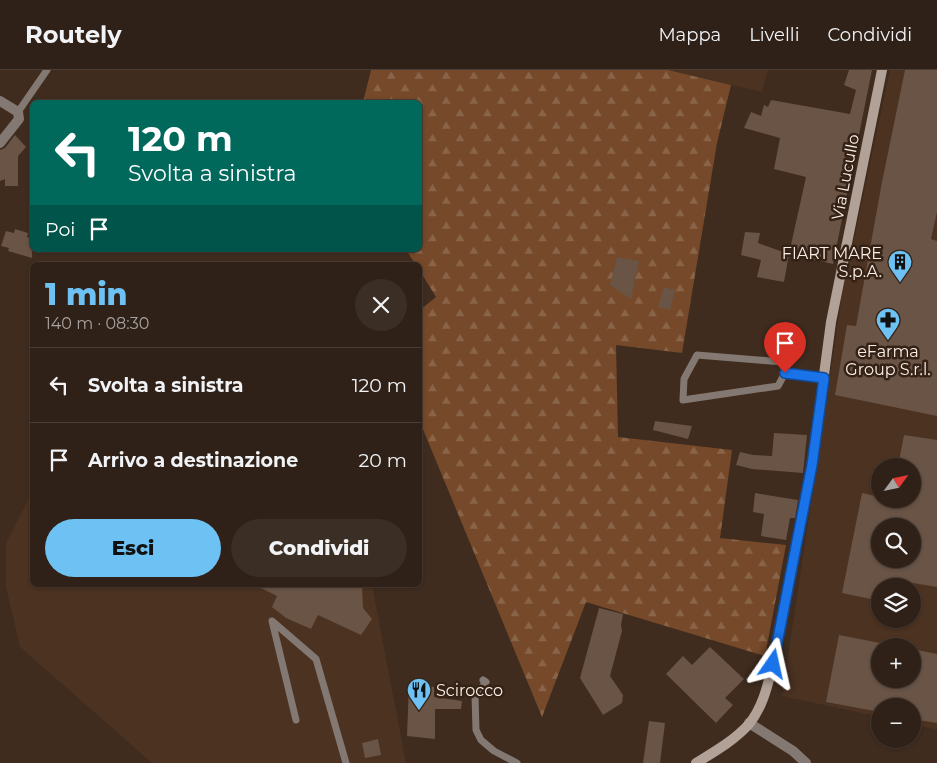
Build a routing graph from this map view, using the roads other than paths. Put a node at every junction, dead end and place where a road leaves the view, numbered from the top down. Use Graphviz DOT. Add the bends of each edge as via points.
graph roads {
  1 [pos="47,70"];
  2 [pos="882,70"];
  3 [pos="0,101"];
  4 [pos="18,112"];
  5 [pos="0,143"];
  6 [pos="785,373"];
  7 [pos="824,378"];
  8 [pos="483,680"];
  9 [pos="296,720"];
  10 [pos="749,723"];
  11 [pos="346,763"];
  12 [pos="517,763"];
  13 [pos="696,763"];
  14 [pos="806,763"];
  1 -- 4 [label="lane"];
  2 -- 7 [label="main road, Via Lucullo" via="831,322"];
  3 -- 4 [label="street"];
  4 -- 5 [label="street" via="19,119"];
  6 -- 6 [label="lane" via="778,386 683,400 684,379 696,355 782,362"];
  6 -- 7 [label="lane"];
  7 -- 10 [label="main road, Via Lucullo" via="812,465 773,664 766,694"];
  8 -- 12 [label="lane" via="486,682 475,695 476,730 481,740 494,751"];
  9 -- 11 [label="lane" via="272,621 316,659"];
  10 -- 13 [label="main road, Via Lucullo" via="727,744"];
  10 -- 14 [label="street"];
}
